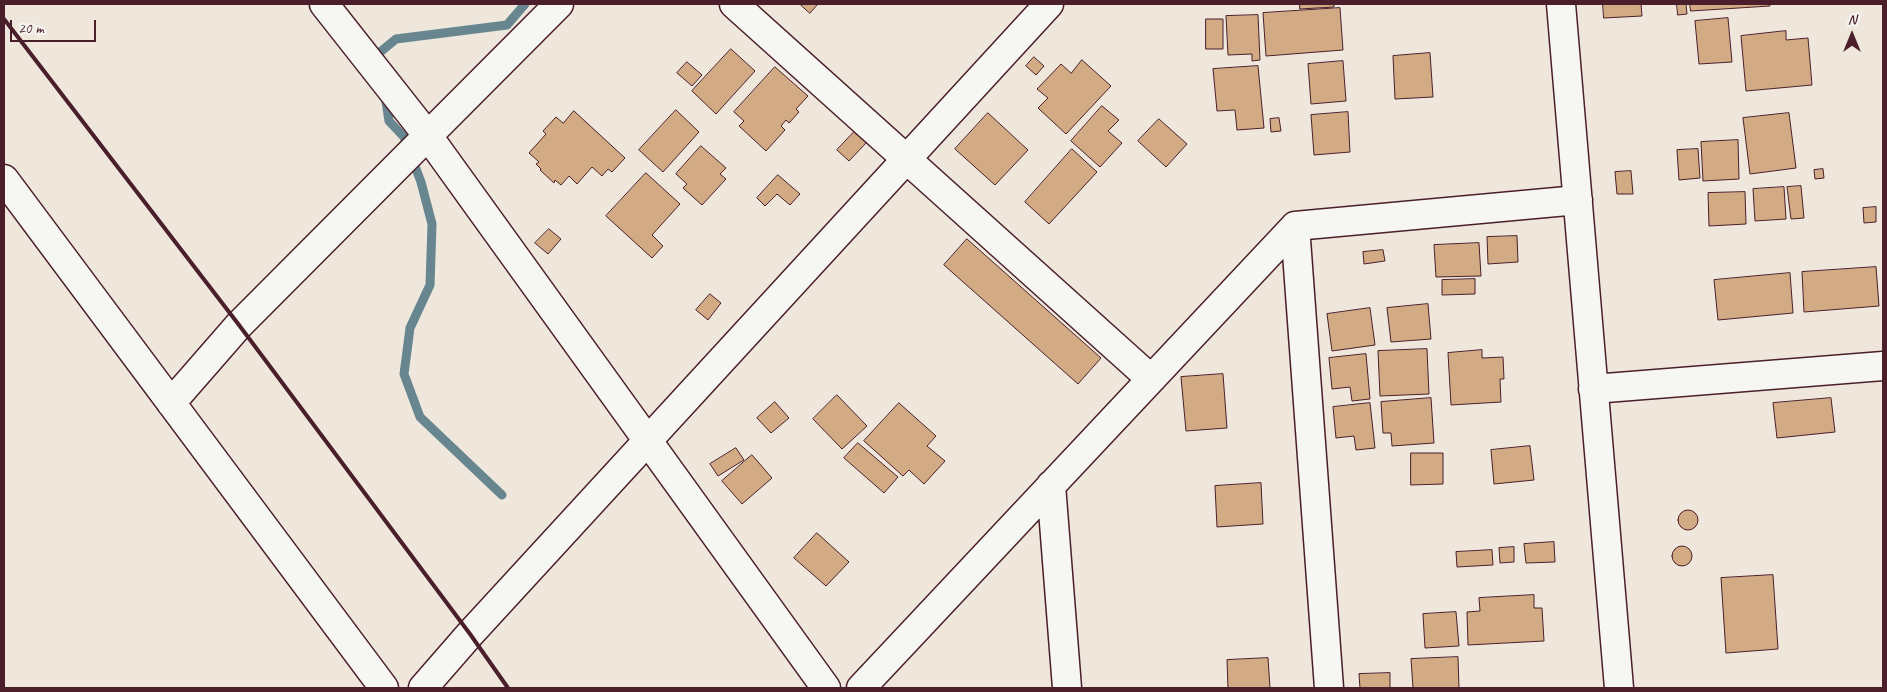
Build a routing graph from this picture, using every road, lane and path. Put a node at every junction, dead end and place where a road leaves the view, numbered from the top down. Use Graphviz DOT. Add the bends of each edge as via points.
graph roads {
  1 [pos="324,4"];
  2 [pos="559,4"];
  3 [pos="734,4"];
  4 [pos="1050,4"];
  5 [pos="1561,4"];
  6 [pos="428,136"];
  7 [pos="907,159"];
  8 [pos="4,179"];
  9 [pos="1578,200"];
  10 [pos="1295,226"];
  11 [pos="1883,366"];
  12 [pos="1151,379"];
  13 [pos="1594,389"];
  14 [pos="171,402"];
  15 [pos="648,441"];
  16 [pos="1051,485"];
  17 [pos="384,688"];
  18 [pos="423,688"];
  19 [pos="826,688"];
  20 [pos="861,688"];
  21 [pos="1067,688"];
  22 [pos="1329,688"];
  23 [pos="1618,688"];
  1 -- 6 [label="street"];
  2 -- 6 [label="street"];
  3 -- 7 [label="street"];
  4 -- 7 [label="street"];
  5 -- 9 [label="street"];
  6 -- 14 [label="street" via="238,325"];
  6 -- 15 [label="street"];
  7 -- 12 [label="street"];
  7 -- 15 [label="street"];
  8 -- 14 [label="street"];
  9 -- 10 [label="street"];
  9 -- 13 [label="street"];
  10 -- 12 [label="street"];
  10 -- 22 [label="street"];
  11 -- 13 [label="street"];
  12 -- 16 [label="street"];
  13 -- 23 [label="street"];
  14 -- 17 [label="street"];
  15 -- 18 [label="street"];
  15 -- 19 [label="street"];
  16 -- 20 [label="street"];
  16 -- 21 [label="street"];
}
